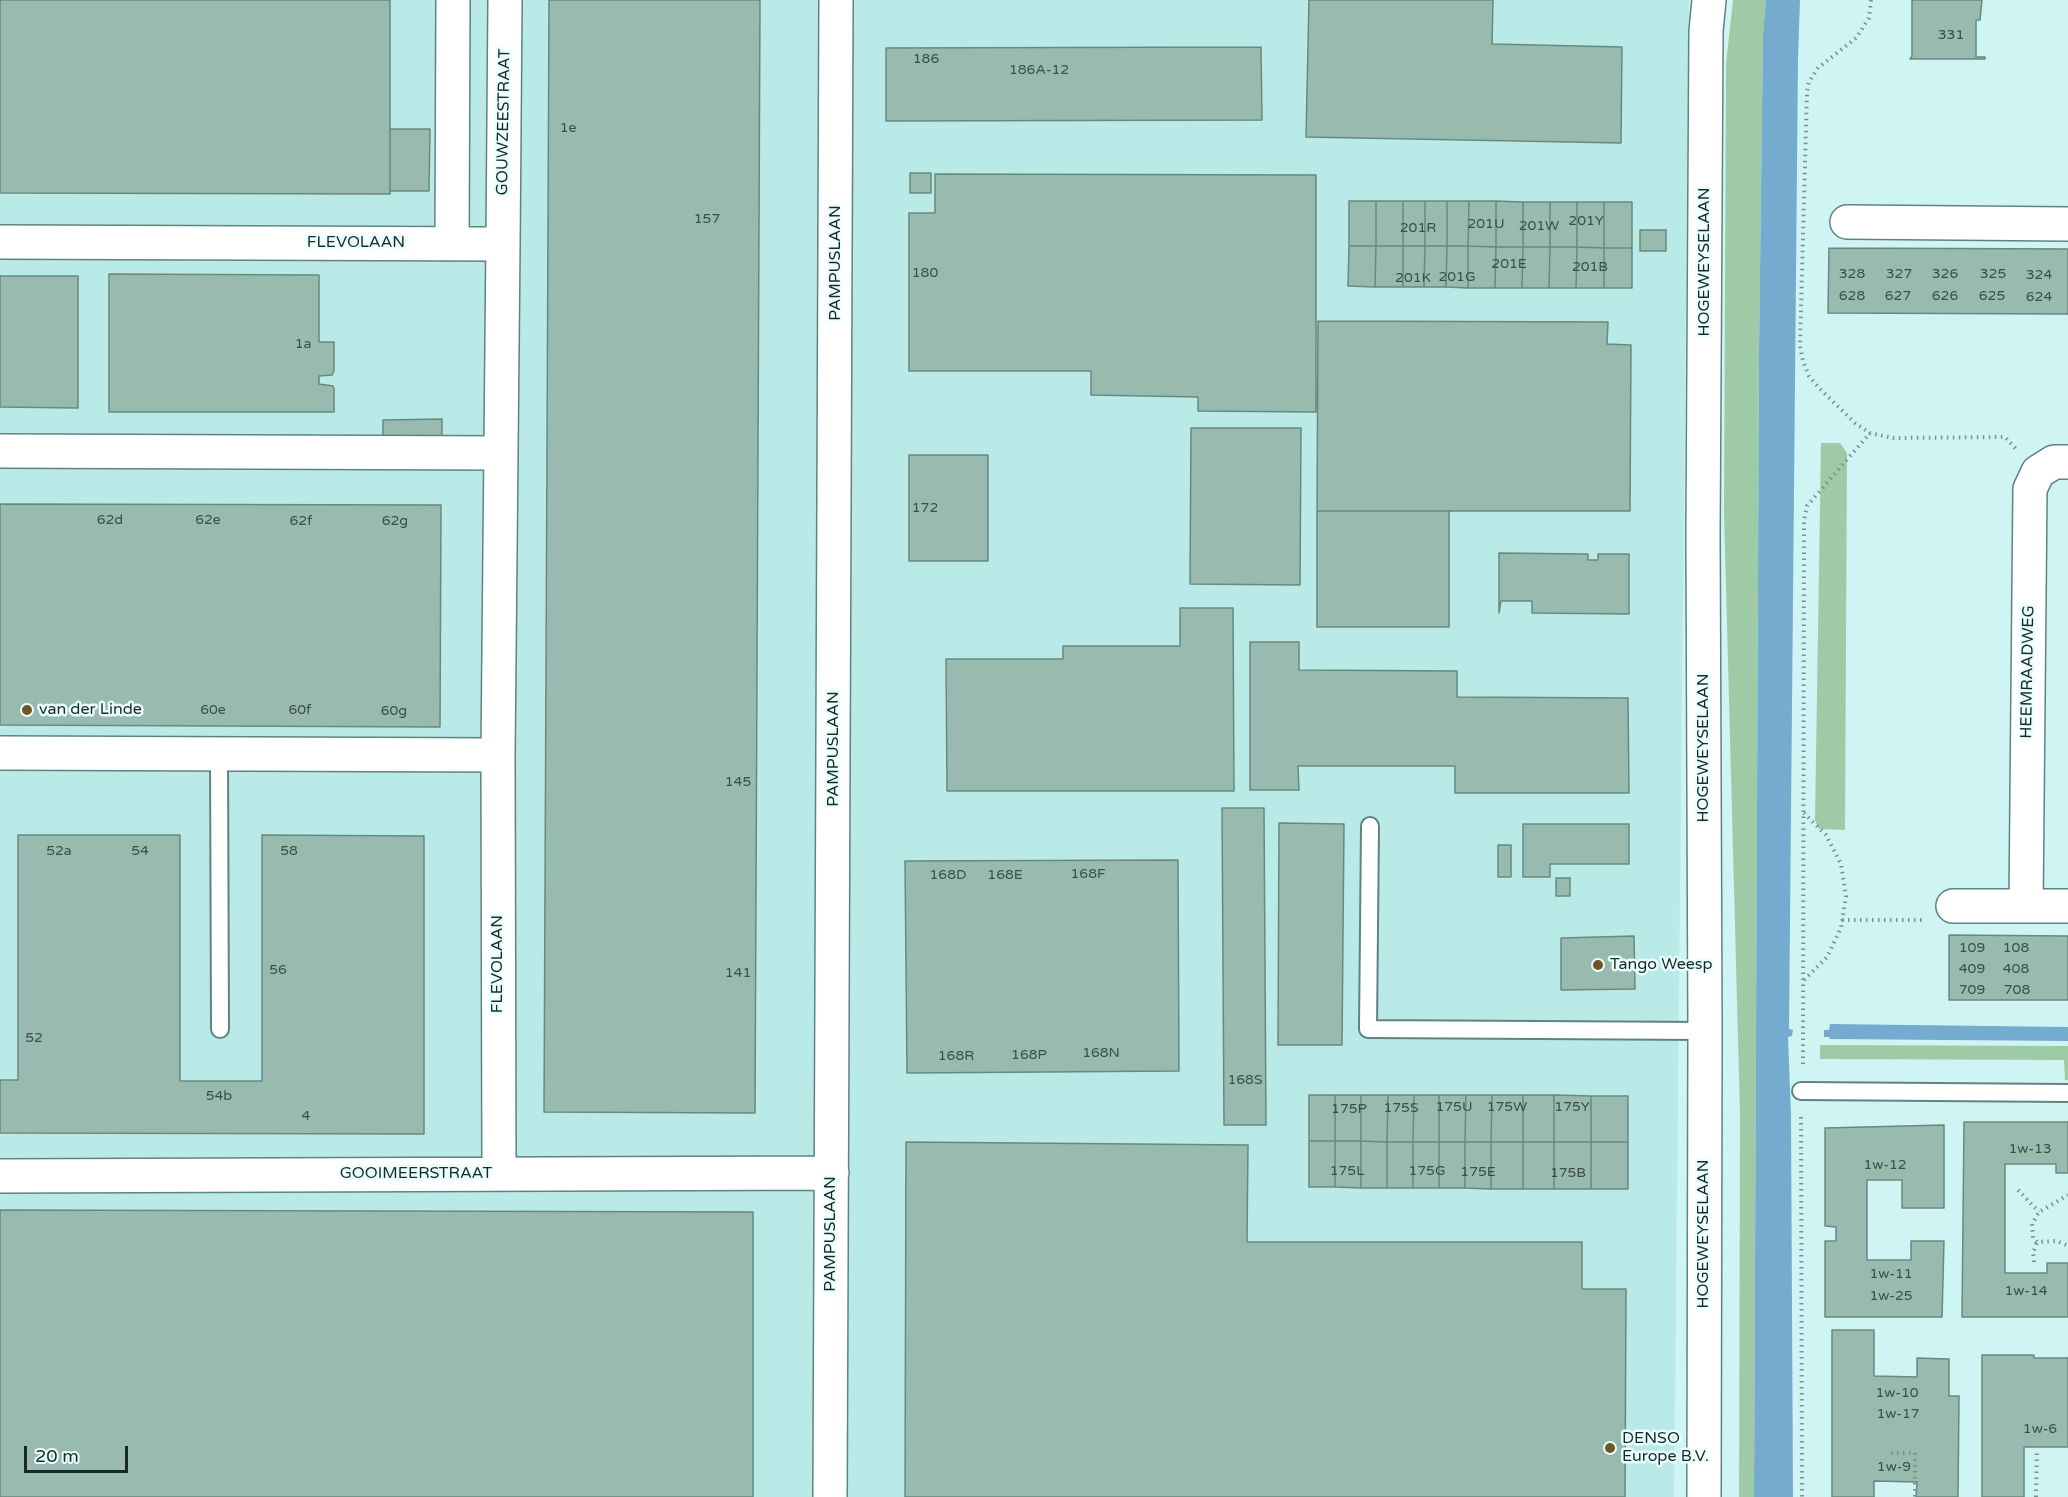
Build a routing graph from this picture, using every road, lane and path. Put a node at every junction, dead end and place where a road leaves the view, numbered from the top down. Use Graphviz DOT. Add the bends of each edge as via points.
graph roads {
  1 [pos="453,0"];
  2 [pos="505,0"];
  3 [pos="836,0"];
  4 [pos="1709,0"];
  5 [pos="1871,0"];
  6 [pos="1847,222"];
  7 [pos="2068,224"];
  8 [pos="0,242"];
  9 [pos="452,244"];
  10 [pos="502,244"];
  11 [pos="1870,433"];
  12 [pos="0,451"];
  13 [pos="500,453"];
  14 [pos="2053,467"];
  15 [pos="0,753"];
  16 [pos="219,754"];
  17 [pos="498,755"];
  18 [pos="1804,813"];
  19 [pos="1370,826"];
  20 [pos="1953,906"];
  21 [pos="2026,906"];
  22 [pos="2068,906"];
  23 [pos="1842,920"];
  24 [pos="1804,980"];
  25 [pos="220,1029"];
  26 [pos="1705,1031"];
  27 [pos="1801,1091"];
  28 [pos="2068,1093"];
  29 [pos="832,1173"];
  30 [pos="499,1174"];
  31 [pos="0,1176"];
  32 [pos="2018,1190"];
  33 [pos="2068,1195"];
  34 [pos="2038,1212"];
  35 [pos="2037,1242"];
  36 [pos="2066,1245"];
  37 [pos="2034,1262"];
  38 [pos="2037,1449"];
  39 [pos="1891,1453"];
  40 [pos="830,1497"];
  41 [pos="1704,1497"];
  42 [pos="1802,1497"];
  43 [pos="1915,1497"];
  44 [pos="2037,1497"];
  1 -- 9 [label="street"];
  2 -- 10 [label="street, GOUWZEESTRAAT"];
  3 -- 29 [label="street, PAMPUSLAAN"];
  4 -- 26 [label="street, HOGEWEYSELAAN" via="1703,535"];
  5 -- 11 [label="path" via="1869,18 1856,38 1818,69 1807,90 1800,346 1809,376"];
  6 -- 7 [label="street"];
  8 -- 9 [label="street, FLEVOLAAN"];
  9 -- 10 [label="street, FLEVOLAAN"];
  10 -- 13 [label="street, FLEVOLAAN"];
  11 -- 14 [label="path" via="1893,438 2005,437"];
  11 -- 18 [label="path" via="1806,506"];
  12 -- 13 [label="street"];
  13 -- 17 [label="street, FLEVOLAAN"];
  14 -- 21 [label="street, HEEMRAADWEG" via="2030,489"];
  15 -- 16 [label="street"];
  16 -- 17 [label="street"];
  16 -- 25 [label="lane"];
  17 -- 30 [label="street, FLEVOLAAN"];
  18 -- 23 [label="path" via="1826,836 1841,864 1846,896"];
  18 -- 24 [label="path"];
  19 -- 26 [label="lane" via="1368,1029"];
  20 -- 21 [label="street"];
  20 -- 23 [label="path" via="1953,920"];
  21 -- 22 [label="street"];
  23 -- 24 [label="path" via="1827,957"];
  24 -- 27 [label="path"];
  26 -- 41 [label="street, HOGEWEYSELAAN"];
  27 -- 28 [label="lane"];
  27 -- 42 [label="path"];
  29 -- 30 [label="street, GOOIMEERSTRAAT"];
  29 -- 40 [label="street, PAMPUSLAAN"];
  30 -- 31 [label="street, GOOIMEERSTRAAT"];
  32 -- 34 [label="path"];
  33 -- 34 [label="path"];
  34 -- 35 [label="path" via="2032,1224"];
  35 -- 36 [label="path" via="2057,1241"];
  35 -- 37 [label="path"];
  38 -- 44 [label="path"];
  39 -- 43 [label="path" via="1915,1453"];
}
